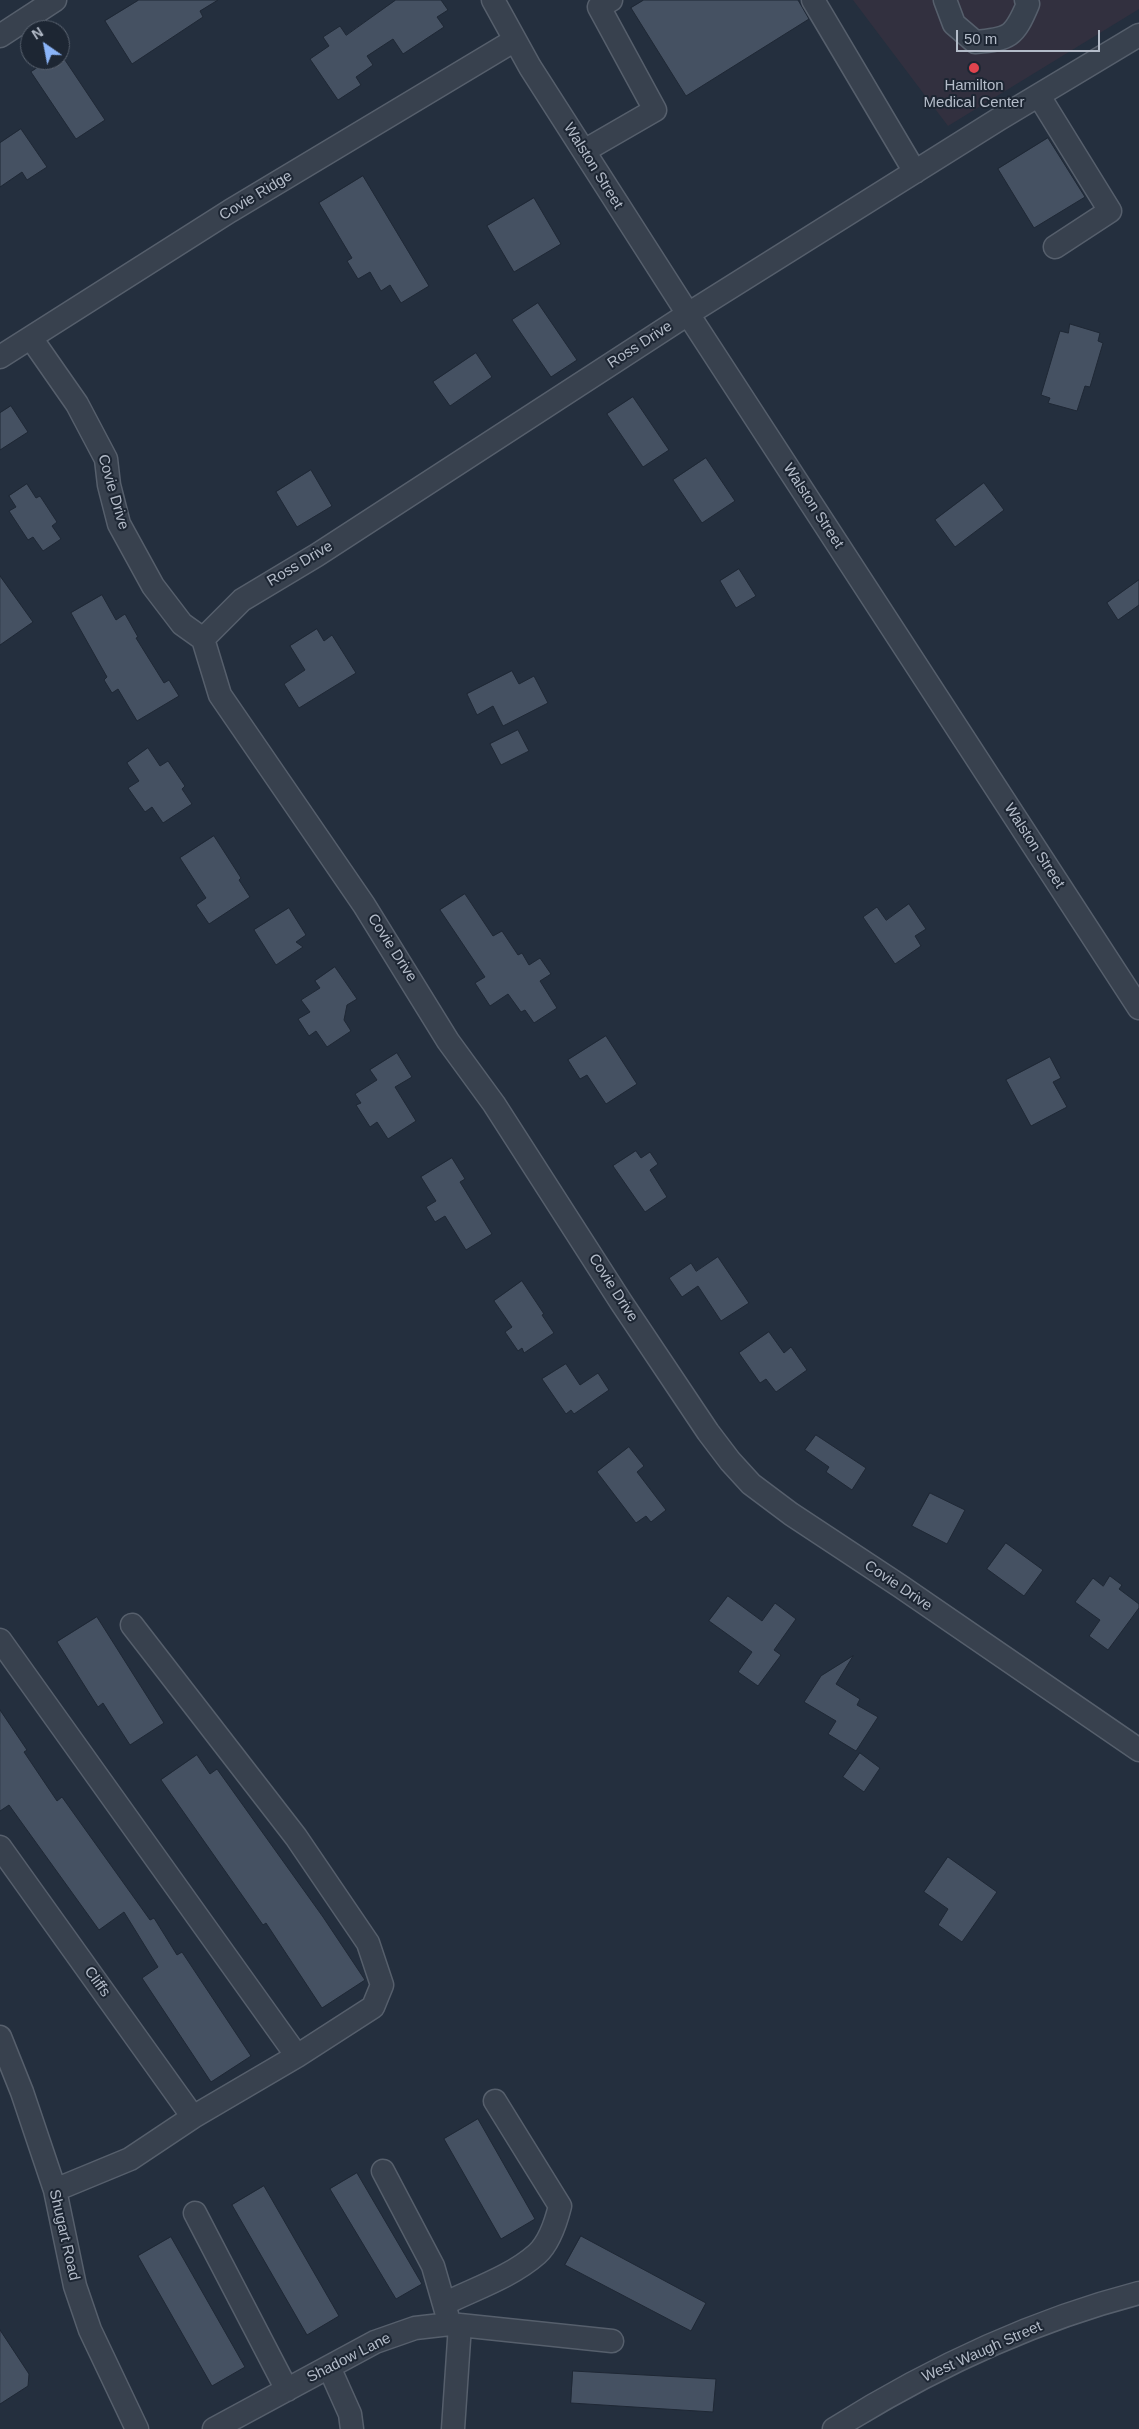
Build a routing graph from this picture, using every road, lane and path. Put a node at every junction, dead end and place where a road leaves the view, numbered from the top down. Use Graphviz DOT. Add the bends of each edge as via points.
graph roads {
  1 [pos="55,0"];
  2 [pos="494,0"];
  3 [pos="611,0"];
  4 [pos="813,0"];
  5 [pos="945,0"];
  6 [pos="1026,0"];
  7 [pos="1139,35"];
  8 [pos="0,36"];
  9 [pos="515,40"];
  10 [pos="1038,96"];
  11 [pos="584,152"];
  12 [pos="915,172"];
  13 [pos="1055,247"];
  14 [pos="688,314"];
  15 [pos="31,338"];
  16 [pos="0,357"];
  17 [pos="203,639"];
  18 [pos="1139,1008"];
  19 [pos="132,1625"];
  20 [pos="0,1640"];
  21 [pos="1139,1750"];
  22 [pos="0,1847"];
  23 [pos="0,2037"];
  24 [pos="297,2056"];
  25 [pos="494,2101"];
  26 [pos="193,2117"];
  27 [pos="383,2171"];
  28 [pos="55,2190"];
  29 [pos="195,2213"];
  30 [pos="1139,2293"];
  31 [pos="451,2318"];
  32 [pos="612,2341"];
  33 [pos="329,2367"];
  34 [pos="288,2390"];
  35 [pos="137,2429"];
  36 [pos="214,2429"];
  37 [pos="352,2429"];
  38 [pos="453,2429"];
  39 [pos="834,2429"];
  1 -- 8 [label="street"];
  2 -- 9 [label="street, Walston Street"];
  3 -- 11 [label="street" via="599,7 654,110"];
  4 -- 12 [label="street"];
  5 -- 6 [label="street" via="954,24 974,42 1000,40 1017,29 1028,4"];
  7 -- 10 [label="street, Ross Drive"];
  9 -- 11 [label="street, Walston Street"];
  9 -- 15 [label="street, Covie Ridge" via="230,211"];
  10 -- 12 [label="street, Ross Drive"];
  10 -- 13 [label="street" via="1110,211"];
  11 -- 14 [label="street, Walston Street"];
  12 -- 14 [label="street, Ross Drive"];
  14 -- 17 [label="street, Ross Drive" via="317,555 242,600"];
  14 -- 18 [label="street, Walston Street"];
  15 -- 16 [label="street, Covie Ridge"];
  15 -- 17 [label="street, Covie Drive" via="77,404 106,459 119,524 153,586 182,624"];
  17 -- 21 [label="street, Covie Drive" via="220,695 364,905 448,1041 494,1104 621,1302 730,1461 751,1484 791,1514"];
  19 -- 24 [label="street" via="296,1838 368,1942 382,1985 373,2007"];
  20 -- 24 [label="street"];
  22 -- 26 [label="street, Cliffs"];
  23 -- 28 [label="street, Shugart Road"];
  24 -- 26 [label="street"];
  25 -- 31 [label="street" via="560,2206 555,2226 538,2254 509,2272"];
  26 -- 28 [label="street" via="130,2159"];
  27 -- 31 [label="street" via="433,2266"];
  28 -- 35 [label="street, Shugart Road" via="81,2304"];
  29 -- 34 [label="street"];
  30 -- 39 [label="street, West Waugh Street" via="1057,2319 984,2349 916,2381"];
  31 -- 32 [label="street, Shadow Lane"];
  31 -- 33 [label="street, Shadow Lane" via="375,2342"];
  31 -- 38 [label="street"];
  33 -- 34 [label="street, Shadow Lane"];
  33 -- 37 [label="street" via="350,2414"];
  34 -- 36 [label="street, Shadow Lane"];
}
